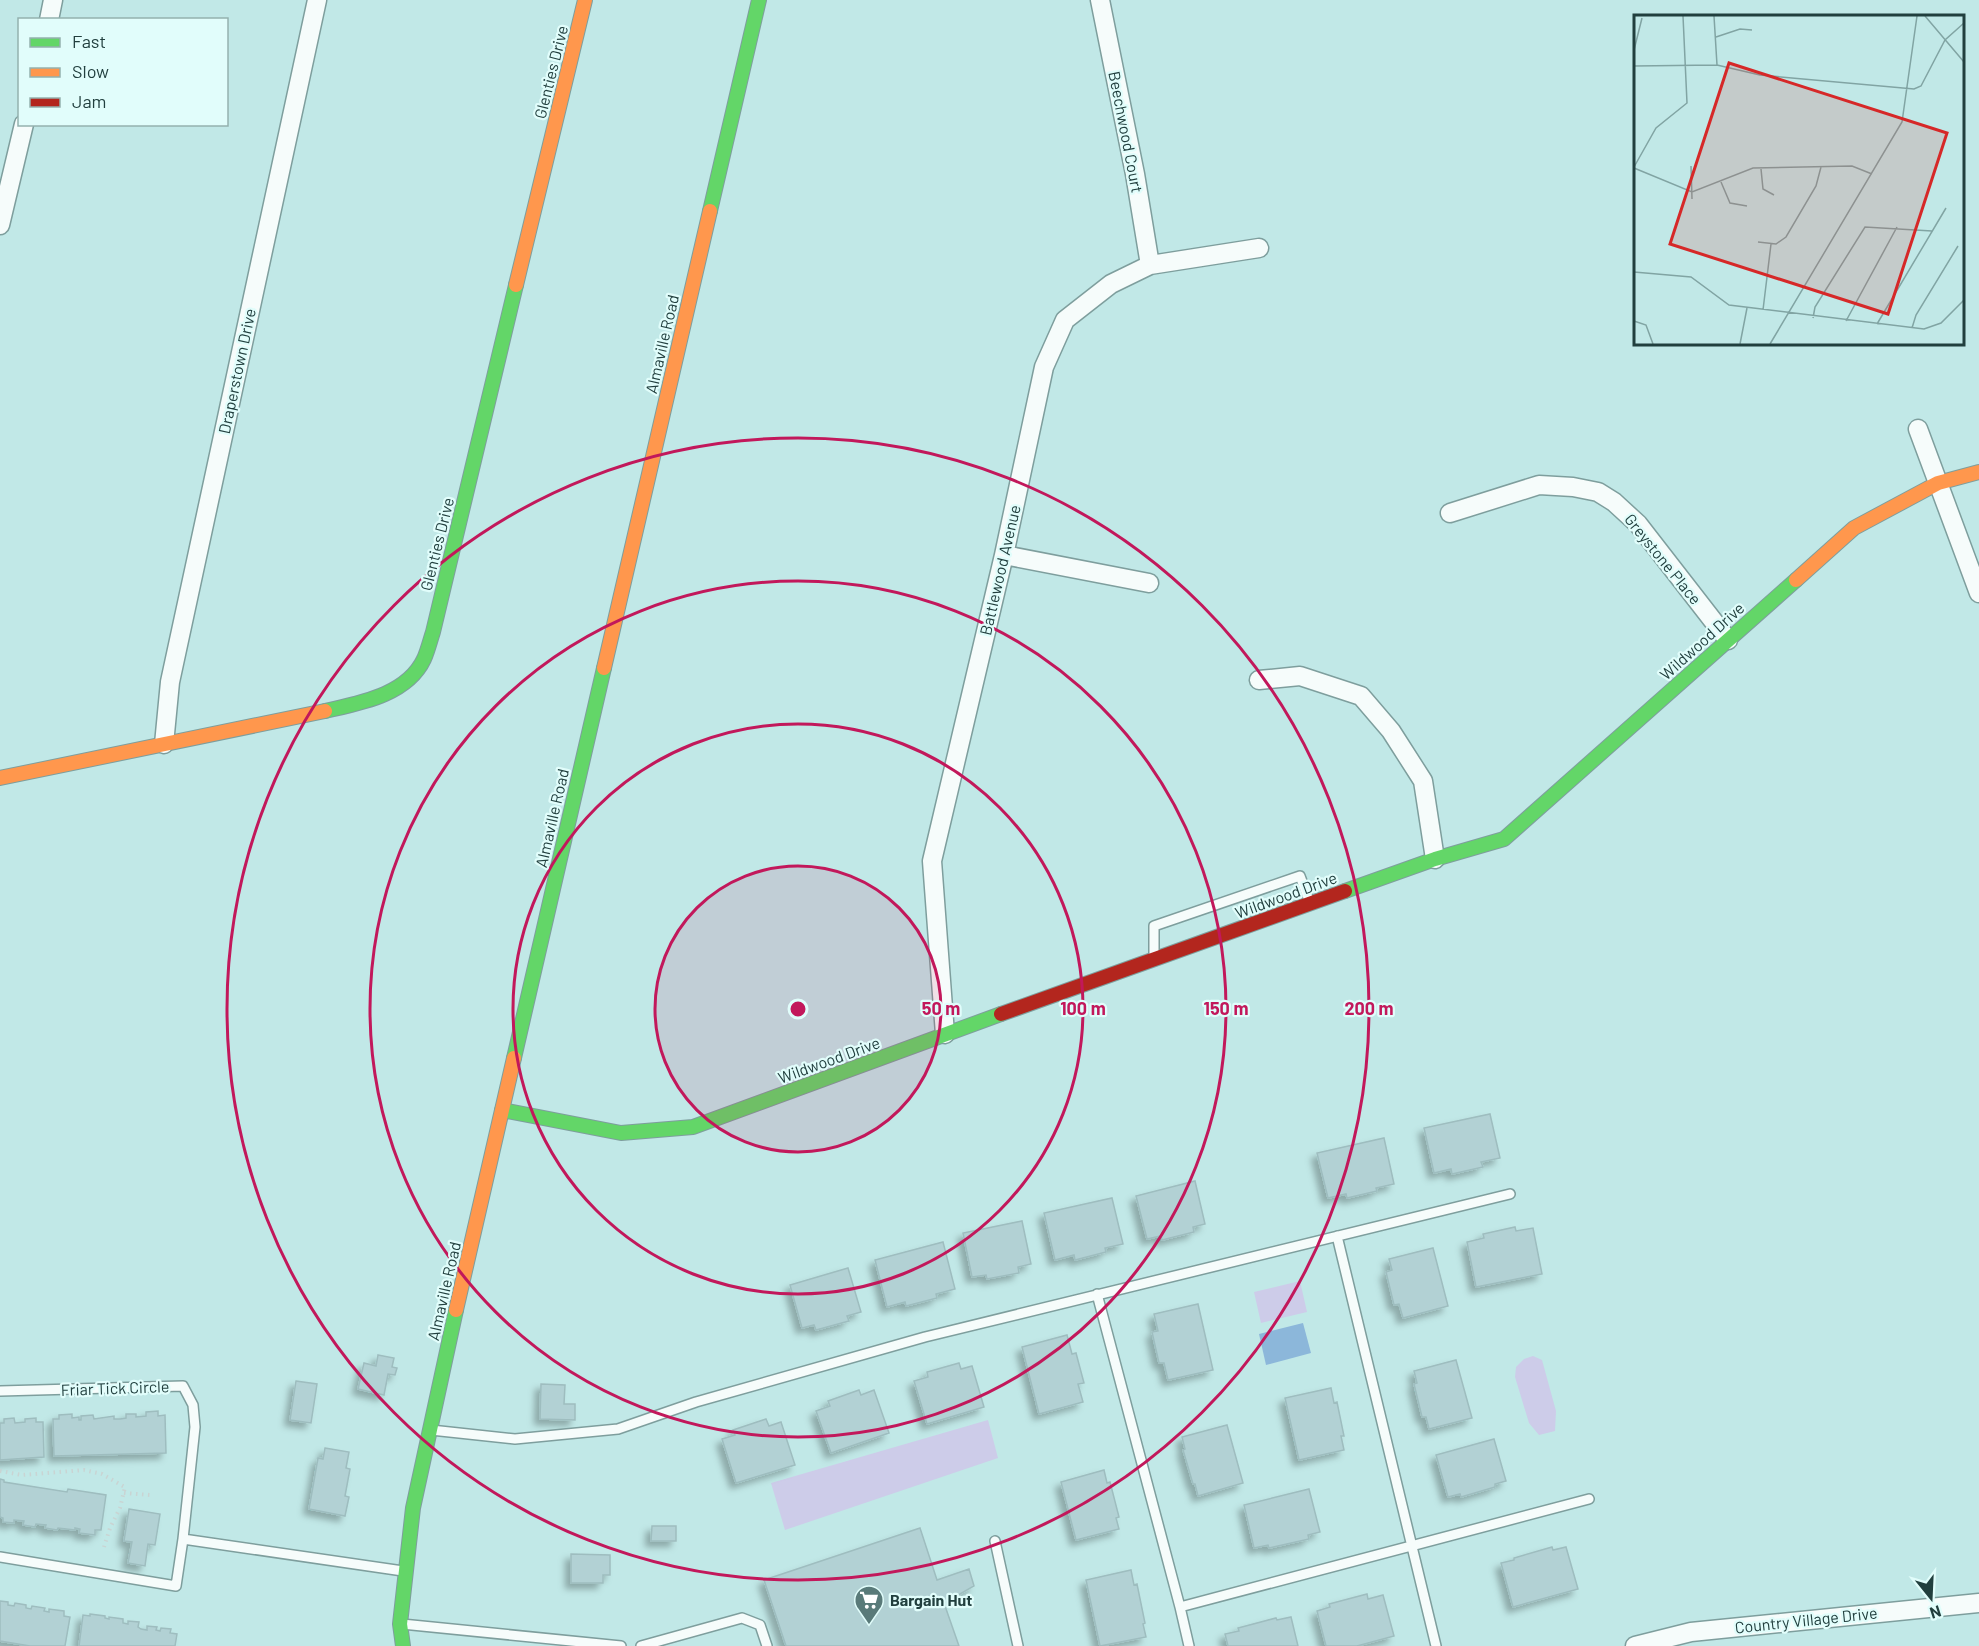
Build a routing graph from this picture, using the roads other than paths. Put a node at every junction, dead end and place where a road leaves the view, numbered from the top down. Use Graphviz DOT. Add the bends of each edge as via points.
graph roads {
  1 [pos="53,0"];
  2 [pos="317,0"];
  3 [pos="585,0"];
  4 [pos="759,0"];
  5 [pos="1100,0"];
  6 [pos="49,18"];
  7 [pos="24,126"];
  8 [pos="0,225"];
  9 [pos="1259,248"];
  10 [pos="1150,265"];
  11 [pos="1918,429"];
  12 [pos="1979,472"];
  13 [pos="1938,483"];
  14 [pos="1450,513"];
  15 [pos="1004,555"];
  16 [pos="1149,583"];
  17 [pos="1979,593"];
  18 [pos="1728,640"];
  19 [pos="1259,680"];
  20 [pos="164,744"];
  21 [pos="0,778"];
  22 [pos="1435,859"];
  23 [pos="1310,904"];
  24 [pos="1154,960"];
  25 [pos="945,1034"];
  26 [pos="502,1110"];
  27 [pos="1510,1194"];
  28 [pos="1336,1236"];
  29 [pos="1097,1294"];
  30 [pos="0,1392"];
  31 [pos="429,1430"];
  32 [pos="1589,1499"];
  33 [pos="183,1539"];
  34 [pos="995,1540"];
  35 [pos="1412,1546"];
  36 [pos="0,1557"];
  37 [pos="405,1571"];
  38 [pos="1979,1602"];
  39 [pos="1180,1607"];
  40 [pos="400,1624"];
  41 [pos="604,1645"];
  42 [pos="403,1646"];
  43 [pos="621,1646"];
  44 [pos="641,1646"];
  45 [pos="767,1646"];
  46 [pos="1018,1646"];
  47 [pos="1189,1646"];
  48 [pos="1436,1646"];
  49 [pos="1635,1646"];
  1 -- 6 [label="street"];
  2 -- 20 [label="street, Draperstown Drive" via="170,682"];
  3 -- 20 [label="street, Glenties Drive" via="424,660 406,683 366,702"];
  4 -- 26 [label="street, Almaville Road"];
  5 -- 10 [label="street, Beechwood Court"];
  7 -- 8 [label="street"];
  9 -- 10 [label="street, Battlewood Avenue"];
  10 -- 15 [label="street, Battlewood Avenue" via="1111,284 1065,320 1044,367"];
  11 -- 13 [label="street"];
  12 -- 13 [label="street, Wildwood Drive"];
  13 -- 17 [label="street"];
  13 -- 18 [label="street, Wildwood Drive" via="1854,528"];
  14 -- 18 [label="street, Greystone Place" via="1539,484 1598,492 1638,524"];
  15 -- 16 [label="street"];
  15 -- 25 [label="street, Battlewood Avenue" via="933,861"];
  18 -- 22 [label="street, Wildwood Drive" via="1504,839"];
  19 -- 22 [label="street" via="1300,675 1361,696 1391,731 1423,782"];
  20 -- 21 [label="street, Glenties Drive"];
  22 -- 23 [label="street, Wildwood Drive"];
  23 -- 24 [label="street, Wildwood Drive"];
  23 -- 24 [label="lane" via="1300,876 1154,926"];
  24 -- 25 [label="street, Wildwood Drive"];
  25 -- 26 [label="street, Wildwood Drive" via="693,1127 621,1133"];
  26 -- 31 [label="street, Almaville Road"];
  27 -- 28 [label="lane"];
  28 -- 29 [label="lane"];
  28 -- 35 [label="lane"];
  29 -- 31 [label="lane" via="914,1340 696,1402 618,1429 515,1439"];
  29 -- 39 [label="lane"];
  30 -- 33 [label="lane, Friar Tick Circle" via="183,1386 194,1405 195,1427"];
  31 -- 37 [label="street, Almaville Road"];
  32 -- 35 [label="lane"];
  33 -- 36 [label="lane, Friar Tick Circle" via="176,1586"];
  33 -- 37 [label="lane"];
  34 -- 46 [label="lane"];
  35 -- 39 [label="lane"];
  35 -- 48 [label="lane"];
  37 -- 40 [label="street, Almaville Road"];
  38 -- 49 [label="street, Country Village Drive" via="1691,1632"];
  39 -- 47 [label="lane"];
  40 -- 41 [label="lane"];
  40 -- 42 [label="street, Almaville Road"];
  41 -- 43 [label="lane"];
  44 -- 45 [label="lane" via="742,1618 760,1625"];
}
